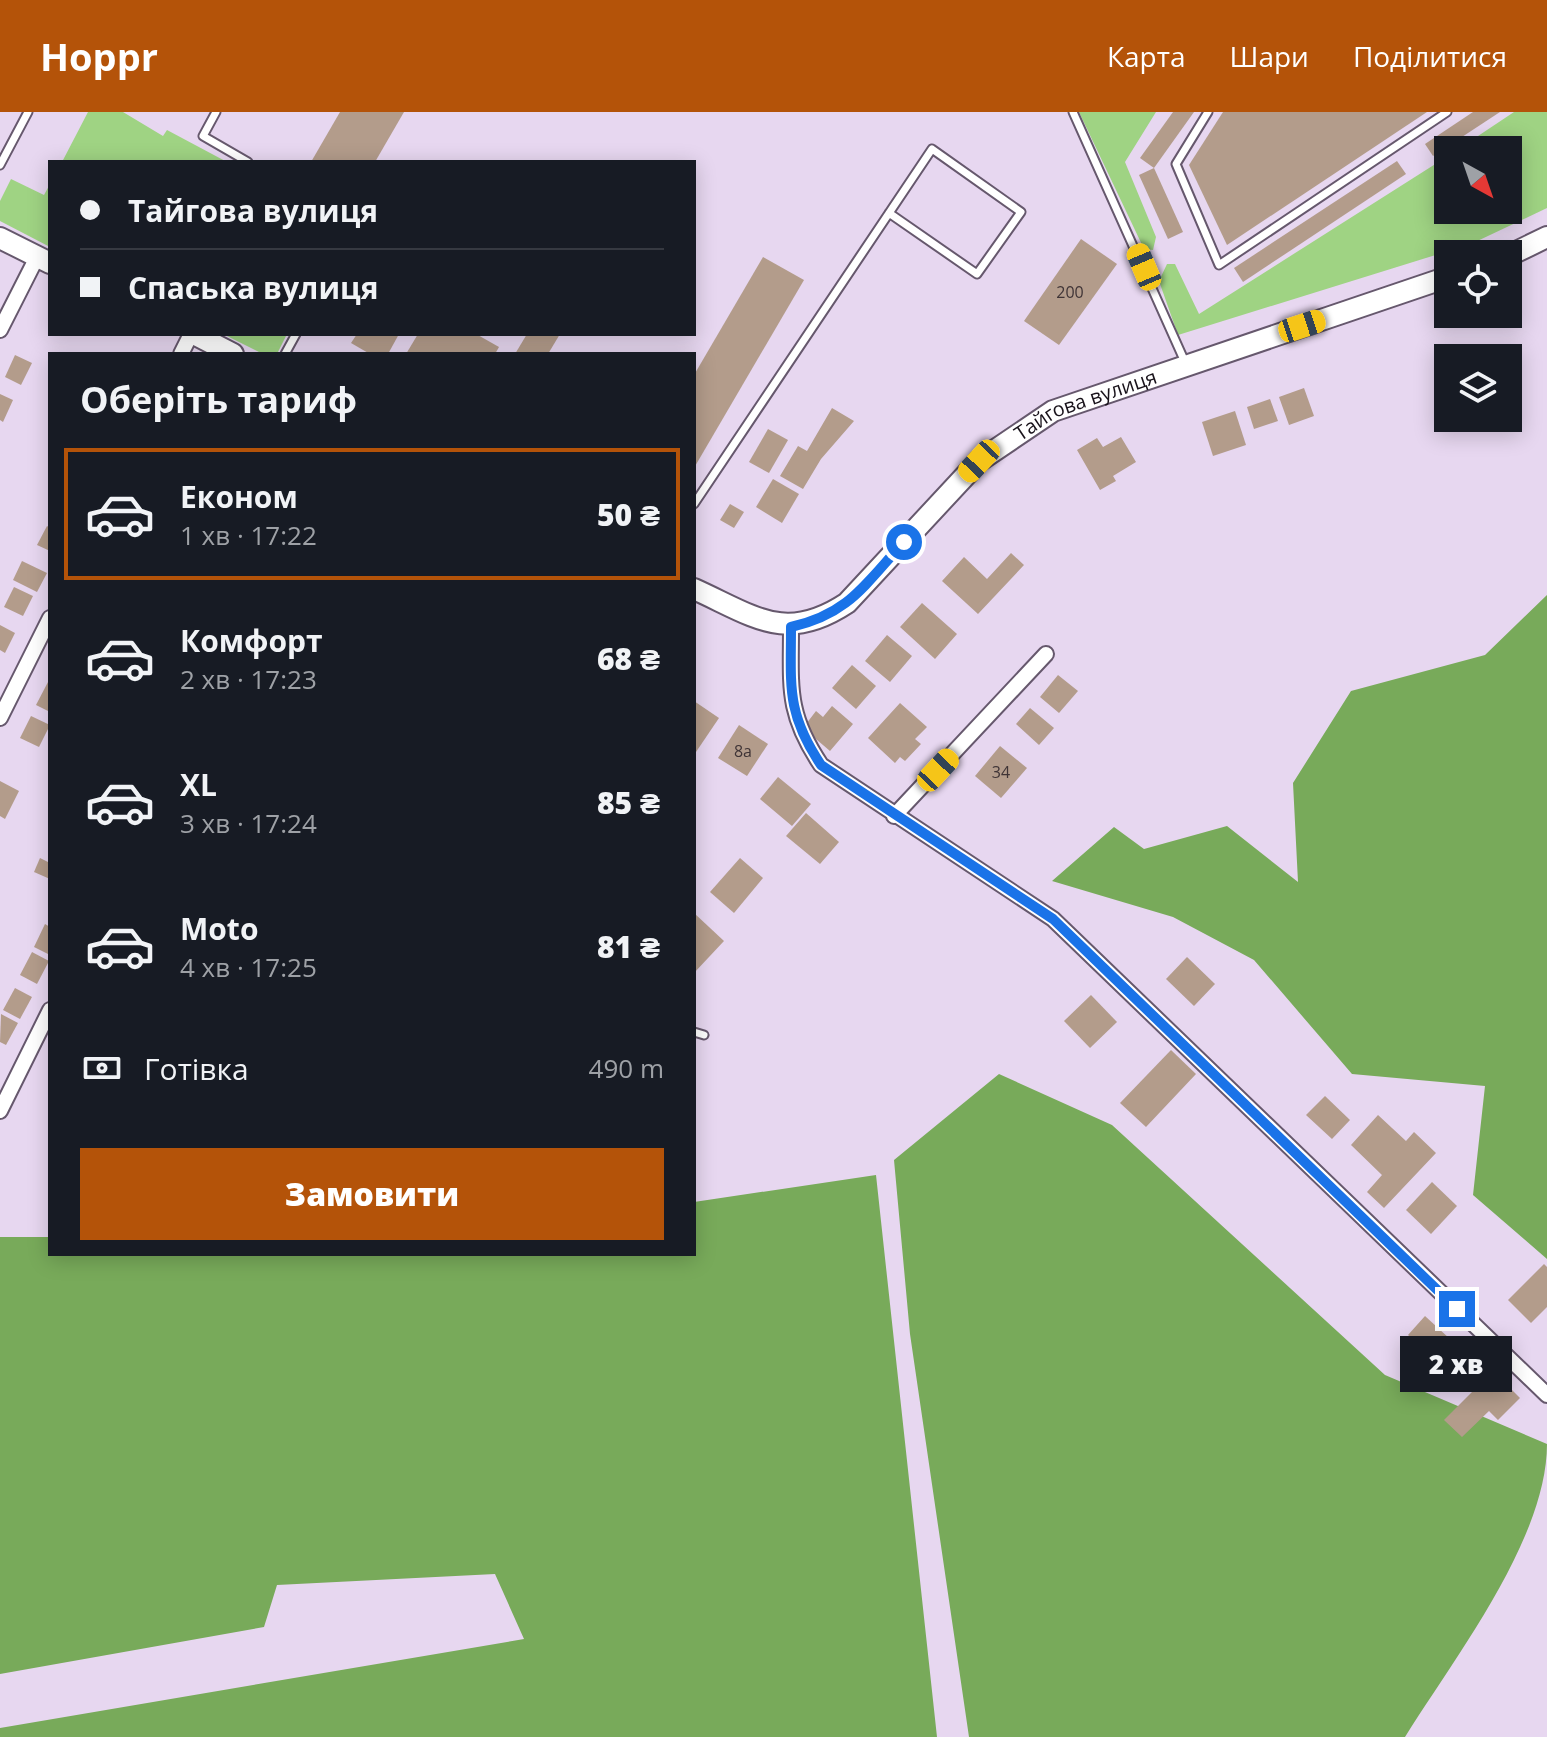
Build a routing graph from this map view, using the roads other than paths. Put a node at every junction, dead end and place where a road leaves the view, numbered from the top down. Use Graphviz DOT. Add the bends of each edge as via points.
graph roads {
  1 [pos="28,112"];
  2 [pos="216,112"];
  3 [pos="1073,112"];
  4 [pos="1208,112"];
  5 [pos="1447,112"];
  6 [pos="245,160"];
  7 [pos="0,165"];
  8 [pos="889,213"];
  9 [pos="1547,237"];
  10 [pos="0,238"];
  11 [pos="1522,249"];
  12 [pos="43,260"];
  13 [pos="1434,282"];
  14 [pos="0,330"];
  15 [pos="197,336"];
  16 [pos="229,352"];
  17 [pos="1186,364"];
  18 [pos="696,501"];
  19 [pos="696,590"];
  20 [pos="48,622"];
  21 [pos="791,627"];
  22 [pos="1046,654"];
  23 [pos="0,718"];
  24 [pos="894,816"];
  25 [pos="48,1014"];
  26 [pos="696,1033"];
  27 [pos="704,1035"];
  28 [pos="0,1111"];
  29 [pos="1547,1395"];
  1 -- 7 [label="lane"];
  2 -- 6 [label="lane" via="203,136"];
  3 -- 17 [label="lane"];
  4 -- 5 [label="lane" via="1176,164 1219,265"];
  8 -- 8 [label="lane" via="932,149 1021,212 977,274"];
  8 -- 18 [label="lane"];
  9 -- 11 [label="street"];
  10 -- 12 [label="street"];
  12 -- 14 [label="street"];
  13 -- 17 [label="street, Тайгова вулиця"];
  15 -- 16 [label="street"];
  17 -- 21 [label="street, Тайгова вулиця" via="1053,411 979,461 847,603 823,619"];
  19 -- 21 [label="street"];
  20 -- 23 [label="street"];
  21 -- 24 [label="street" via="791,707 802,736 821,765"];
  22 -- 24 [label="street"];
  24 -- 29 [label="street" via="1053,919"];
  25 -- 28 [label="street"];
  26 -- 27 [label="lane"];
}
